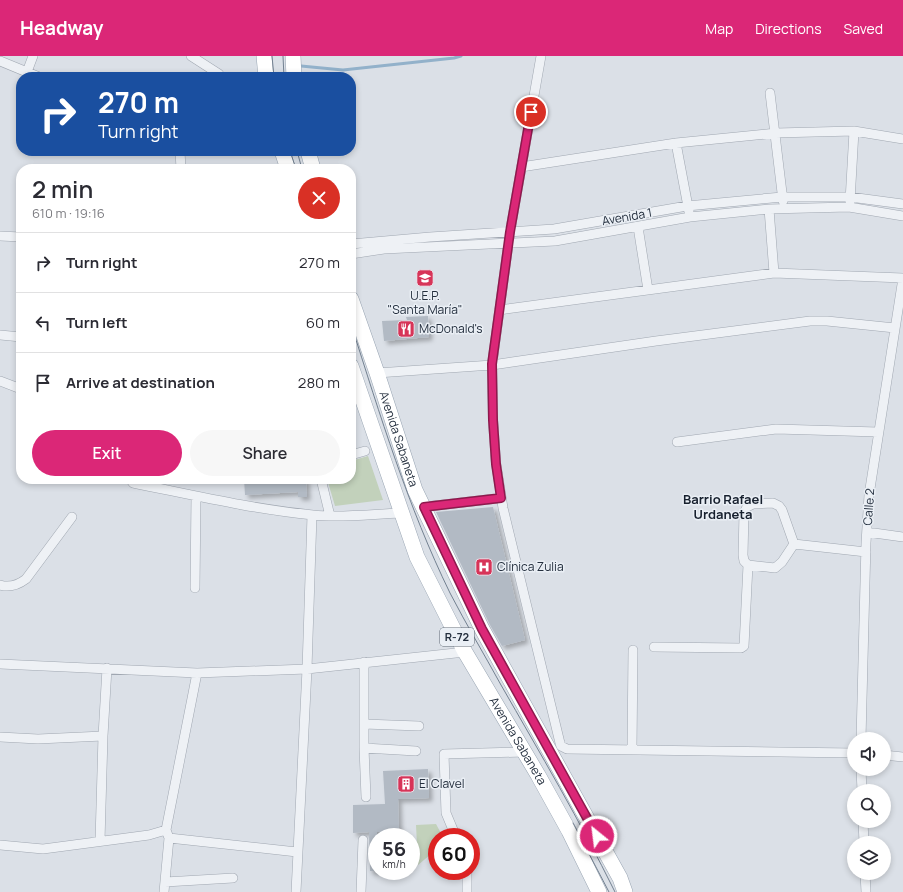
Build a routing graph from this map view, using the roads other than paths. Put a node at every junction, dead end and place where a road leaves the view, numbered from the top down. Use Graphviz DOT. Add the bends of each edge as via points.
graph roads {
  1 [pos="33,56"];
  2 [pos="191,56"];
  3 [pos="264,56"];
  4 [pos="293,56"];
  5 [pos="541,56"];
  6 [pos="0,61"];
  7 [pos="27,72"];
  8 [pos="216,72"];
  9 [pos="266,72"];
  10 [pos="294,72"];
  11 [pos="770,94"];
  12 [pos="854,131"];
  13 [pos="776,133"];
  14 [pos="903,139"];
  15 [pos="676,143"];
  16 [pos="521,167"];
  17 [pos="782,197"];
  18 [pos="850,197"];
  19 [pos="903,204"];
  20 [pos="688,206"];
  21 [pos="849,207"];
  22 [pos="784,208"];
  23 [pos="769,209"];
  24 [pos="903,216"];
  25 [pos="690,217"];
  26 [pos="601,221"];
  27 [pos="638,227"];
  28 [pos="510,232"];
  29 [pos="604,232"];
  30 [pos="0,236"];
  31 [pos="16,237"];
  32 [pos="509,242"];
  33 [pos="356,244"];
  34 [pos="356,253"];
  35 [pos="774,274"];
  36 [pos="903,278"];
  37 [pos="648,290"];
  38 [pos="499,310"];
  39 [pos="356,314"];
  40 [pos="895,328"];
  41 [pos="0,334"];
  42 [pos="16,336"];
  43 [pos="492,364"];
  44 [pos="377,374"];
  45 [pos="0,381"];
  46 [pos="356,382"];
  47 [pos="16,387"];
  48 [pos="878,432"];
  49 [pos="677,442"];
  50 [pos="365,451"];
  51 [pos="356,454"];
  52 [pos="138,484"];
  53 [pos="322,484"];
  54 [pos="196,496"];
  55 [pos="501,498"];
  56 [pos="424,507"];
  57 [pos="400,513"];
  58 [pos="312,515"];
  59 [pos="330,516"];
  60 [pos="72,517"];
  61 [pos="867,532"];
  62 [pos="903,537"];
  63 [pos="794,544"];
  64 [pos="866,552"];
  65 [pos="748,566"];
  66 [pos="0,585"];
  67 [pos="195,588"];
  68 [pos="654,647"];
  69 [pos="633,650"];
  70 [pos="465,652"];
  71 [pos="364,662"];
  72 [pos="0,664"];
  73 [pos="107,668"];
  74 [pos="307,669"];
  75 [pos="197,672"];
  76 [pos="364,724"];
  77 [pos="419,726"];
  78 [pos="860,732"];
  79 [pos="103,736"];
  80 [pos="0,737"];
  81 [pos="364,748"];
  82 [pos="632,749"];
  83 [pos="416,751"];
  84 [pos="524,752"];
  85 [pos="847,753"];
  86 [pos="891,756"];
  87 [pos="903,757"];
  88 [pos="366,797"];
  89 [pos="452,828"];
  90 [pos="167,834"];
  91 [pos="364,840"];
  92 [pos="100,841"];
  93 [pos="0,845"];
  94 [pos="297,852"];
  95 [pos="233,878"];
  96 [pos="467,880"];
  97 [pos="865,880"];
  98 [pos="165,882"];
  99 [pos="164,892"];
  100 [pos="296,892"];
  101 [pos="361,892"];
  102 [pos="467,892"];
  103 [pos="599,892"];
  104 [pos="625,892"];
  105 [pos="866,892"];
  1 -- 7 [label="street"];
  2 -- 8 [label="street"];
  3 -- 9 [label="main road"];
  4 -- 10 [label="main road"];
  5 -- 16 [label="street"];
  6 -- 7 [label="street"];
  11 -- 13 [label="street"];
  12 -- 13 [label="street"];
  12 -- 14 [label="street"];
  12 -- 18 [label="street"];
  13 -- 15 [label="street"];
  13 -- 17 [label="street"];
  15 -- 16 [label="street"];
  15 -- 20 [label="street"];
  16 -- 28 [label="street"];
  17 -- 18 [label="street, Avenida 1"];
  17 -- 20 [label="street, Avenida 1"];
  17 -- 22 [label="street"];
  18 -- 19 [label="street, Avenida 1"];
  18 -- 21 [label="street"];
  20 -- 25 [label="street"];
  20 -- 26 [label="street, Avenida 1"];
  21 -- 22 [label="street"];
  21 -- 24 [label="street"];
  22 -- 23 [label="street"];
  23 -- 25 [label="street"];
  23 -- 35 [label="street"];
  25 -- 27 [label="street"];
  26 -- 28 [label="street, Avenida 1" via="554,229"];
  26 -- 29 [label="street"];
  27 -- 29 [label="street"];
  27 -- 37 [label="street"];
  28 -- 32 [label="street"];
  28 -- 33 [label="street, Avenida 1"];
  29 -- 32 [label="street" via="555,241"];
  30 -- 31 [label="street"];
  32 -- 34 [label="street"];
  32 -- 38 [label="street"];
  35 -- 36 [label="street"];
  35 -- 37 [label="street"];
  36 -- 40 [label="street, Calle 2"];
  37 -- 38 [label="street"];
  38 -- 43 [label="street"];
  39 -- 44 [label="main road, Avenida Sabaneta / R-72"];
  40 -- 43 [label="street" via="814,321"];
  40 -- 48 [label="street, Calle 2"];
  41 -- 42 [label="street"];
  43 -- 44 [label="street"];
  43 -- 55 [label="street" via="493,420"];
  44 -- 56 [label="main road, Avenida Sabaneta / R-72" via="415,490"];
  45 -- 47 [label="street"];
  46 -- 57 [label="main road, Avenida Sabaneta / R-72"];
  48 -- 49 [label="street" via="776,428"];
  48 -- 61 [label="street, Calle 2" via="869,495"];
  50 -- 51 [label="street"];
  52 -- 54 [label="street"];
  53 -- 59 [label="street"];
  54 -- 58 [label="street"];
  54 -- 67 [label="street"];
  55 -- 56 [label="street"];
  55 -- 82 [label="street" via="560,743 567,749"];
  56 -- 104 [label="main road, Avenida Sabaneta / R-72" via="482,629 620,878"];
  57 -- 59 [label="street"];
  57 -- 70 [label="main road, Avenida Sabaneta / R-72" via="417,557"];
  58 -- 59 [label="street"];
  58 -- 74 [label="street"];
  60 -- 66 [label="street" via="26,579 20,584 7,587"];
  61 -- 62 [label="street"];
  61 -- 64 [label="street, Calle 2"];
  63 -- 64 [label="street"];
  63 -- 65 [label="street" via="775,568"];
  63 -- 65 [label="street" via="779,506 773,503 753,504 747,507 744,513 743,555"];
  64 -- 78 [label="street, Calle 2"];
  65 -- 68 [label="street" via="744,646"];
  69 -- 82 [label="street"];
  70 -- 71 [label="street"];
  70 -- 84 [label="main road, Avenida Sabaneta / R-72"];
  71 -- 74 [label="street"];
  71 -- 76 [label="street"];
  72 -- 73 [label="street"];
  73 -- 75 [label="street"];
  73 -- 79 [label="street"];
  74 -- 75 [label="street"];
  74 -- 94 [label="street"];
  75 -- 90 [label="street"];
  76 -- 77 [label="street"];
  76 -- 81 [label="street"];
  79 -- 80 [label="street" via="38,739"];
  79 -- 92 [label="street"];
  81 -- 83 [label="street"];
  81 -- 88 [label="street"];
  82 -- 85 [label="street"];
  84 -- 89 [label="street" via="444,754 446,813"];
  84 -- 103 [label="main road, Avenida Sabaneta / R-72" via="569,831"];
  86 -- 87 [label="street"];
  90 -- 92 [label="street"];
  90 -- 94 [label="street"];
  90 -- 98 [label="street"];
  91 -- 101 [label="street"];
  92 -- 93 [label="street" via="43,849"];
  94 -- 100 [label="street"];
  95 -- 98 [label="street"];
  96 -- 102 [label="street"];
  97 -- 105 [label="street"];
  98 -- 99 [label="street"];
}
